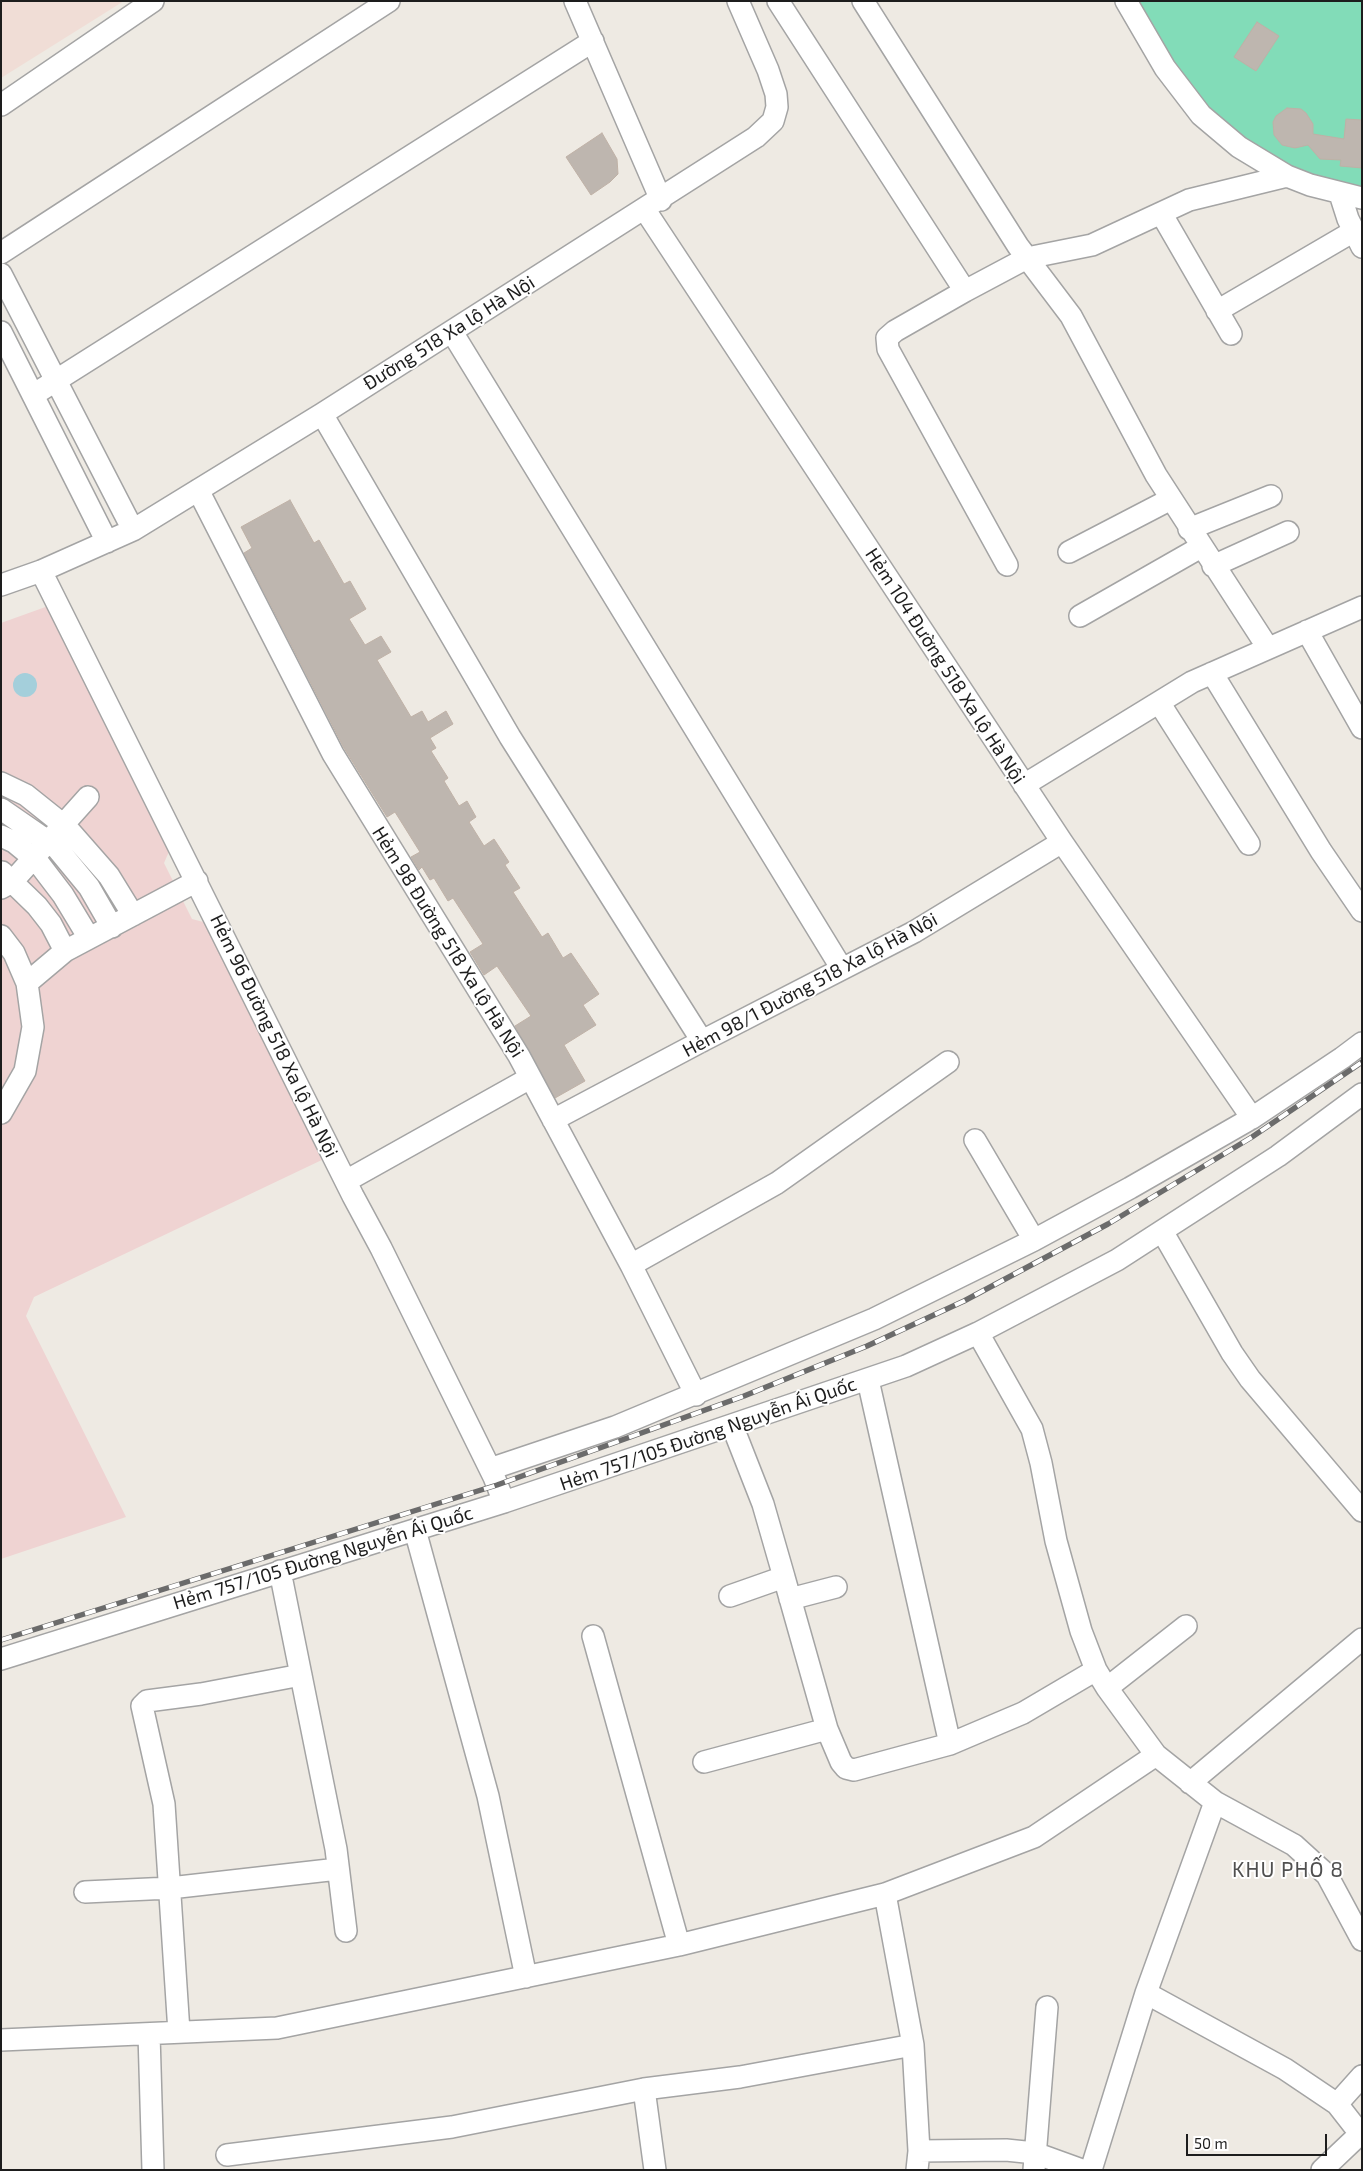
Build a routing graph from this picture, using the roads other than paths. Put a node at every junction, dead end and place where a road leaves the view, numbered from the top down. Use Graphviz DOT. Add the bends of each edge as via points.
graph roads {
  1 [pos="153,1"];
  2 [pos="389,1"];
  3 [pos="575,1"];
  4 [pos="738,1"];
  5 [pos="778,1"];
  6 [pos="863,1"];
  7 [pos="1126,1"];
  8 [pos="593,42"];
  9 [pos="1,105"];
  10 [pos="1287,176"];
  11 [pos="1340,194"];
  12 [pos="1362,198"];
  13 [pos="653,205"];
  14 [pos="1161,213"];
  15 [pos="1358,239"];
  16 [pos="1,253"];
  17 [pos="1028,258"];
  18 [pos="1,274"];
  19 [pos="965,291"];
  20 [pos="1217,311"];
  21 [pos="1,332"];
  22 [pos="452,332"];
  23 [pos="1231,334"];
  24 [pos="57,380"];
  25 [pos="33,395"];
  26 [pos="322,414"];
  27 [pos="198,490"];
  28 [pos="1272,496"];
  29 [pos="1171,500"];
  30 [pos="133,530"];
  31 [pos="1189,530"];
  32 [pos="1288,532"];
  33 [pos="107,542"];
  34 [pos="1201,547"];
  35 [pos="1069,552"];
  36 [pos="1007,565"];
  37 [pos="1213,566"];
  38 [pos="41,571"];
  39 [pos="1,585"];
  40 [pos="1362,606"];
  41 [pos="1080,616"];
  42 [pos="1307,631"];
  43 [pos="1268,648"];
  44 [pos="1212,673"];
  45 [pos="1160,704"];
  46 [pos="1362,728"];
  47 [pos="1,783"];
  48 [pos="1024,785"];
  49 [pos="88,797"];
  50 [pos="1,809"];
  51 [pos="64,825"];
  52 [pos="1,836"];
  53 [pos="48,842"];
  54 [pos="1062,842"];
  55 [pos="1249,844"];
  56 [pos="34,858"];
  57 [pos="5,880"];
  58 [pos="197,881"];
  59 [pos="1362,911"];
  60 [pos="133,915"];
  61 [pos="112,927"];
  62 [pos="1,936"];
  63 [pos="89,938"];
  64 [pos="65,951"];
  65 [pos="842,969"];
  66 [pos="27,983"];
  67 [pos="702,1041"];
  68 [pos="1362,1043"];
  69 [pos="948,1062"];
  70 [pos="530,1078"];
  71 [pos="1362,1094"];
  72 [pos="1,1113"];
  73 [pos="1252,1118"];
  74 [pos="553,1120"];
  75 [pos="975,1140"];
  76 [pos="346,1181"];
  77 [pos="1162,1231"];
  78 [pos="1034,1240"];
  79 [pos="631,1265"];
  80 [pos="978,1333"];
  81 [pos="868,1380"];
  82 [pos="696,1395"];
  83 [pos="732,1425"];
  84 [pos="490,1470"];
  85 [pos="504,1502"];
  86 [pos="1362,1512"];
  87 [pos="414,1530"];
  88 [pos="280,1571"];
  89 [pos="784,1577"];
  90 [pos="836,1587"];
  91 [pos="730,1596"];
  92 [pos="790,1599"];
  93 [pos="1186,1626"];
  94 [pos="593,1636"];
  95 [pos="1362,1640"];
  96 [pos="1,1659"];
  97 [pos="1096,1670"];
  98 [pos="301,1676"];
  99 [pos="1107,1688"];
  100 [pos="827,1728"];
  101 [pos="950,1744"];
  102 [pos="1156,1755"];
  103 [pos="704,1762"];
  104 [pos="1190,1783"];
  105 [pos="1215,1802"];
  106 [pos="338,1869"];
  107 [pos="170,1888"];
  108 [pos="85,1892"];
  109 [pos="886,1894"];
  110 [pos="346,1930"];
  111 [pos="1362,1940"];
  112 [pos="679,1944"];
  113 [pos="526,1977"];
  114 [pos="1146,1993"];
  115 [pos="1048,2007"];
  116 [pos="179,2032"];
  117 [pos="148,2034"];
  118 [pos="1,2040"];
  119 [pos="913,2045"];
  120 [pos="1362,2076"];
  121 [pos="644,2089"];
  122 [pos="1337,2104"];
  123 [pos="1361,2135"];
  124 [pos="227,2155"];
  125 [pos="918,2160"];
  126 [pos="1034,2161"];
  127 [pos="153,2170"];
  128 [pos="655,2170"];
  129 [pos="1082,2170"];
  130 [pos="1092,2170"];
  131 [pos="1322,2170"];
  1 -- 9 [label="street"];
  2 -- 16 [label="street"];
  3 -- 8 [label="street, Hẻm 104 Đường 518 Xa lộ Hà Nội"];
  4 -- 13 [label="street, Đường 518 Xa lộ Hà Nội" via="773,82 776,107 773,121 756,137"];
  5 -- 19 [label="street"];
  6 -- 17 [label="street"];
  7 -- 10 [label="street" via="1165,68 1201,114 1239,147"];
  8 -- 13 [label="street, Hẻm 104 Đường 518 Xa lộ Hà Nội"];
  8 -- 24 [label="street"];
  10 -- 11 [label="street"];
  10 -- 14 [label="street" via="1189,200"];
  11 -- 12 [label="street"];
  11 -- 15 [label="street"];
  13 -- 22 [label="street, Đường 518 Xa lộ Hà Nội"];
  13 -- 48 [label="street, Hẻm 104 Đường 518 Xa lộ Hà Nội"];
  14 -- 17 [label="street" via="1092,245"];
  14 -- 20 [label="street"];
  15 -- 20 [label="street"];
  17 -- 19 [label="street"];
  17 -- 29 [label="street" via="1071,316"];
  18 -- 24 [label="street"];
  19 -- 36 [label="street" via="895,331 887,338 888,349"];
  20 -- 23 [label="street"];
  21 -- 25 [label="street"];
  22 -- 26 [label="street, Đường 518 Xa lộ Hà Nội"];
  22 -- 65 [label="street"];
  24 -- 25 [label="street"];
  24 -- 30 [label="street"];
  25 -- 33 [label="street"];
  26 -- 27 [label="street, Đường 518 Xa lộ Hà Nội"];
  26 -- 67 [label="street" via="510,737"];
  27 -- 30 [label="street, Đường 518 Xa lộ Hà Nội"];
  27 -- 70 [label="street, Hẻm 98 Đường 518 Xa lộ Hà Nội" via="338,763 493,1012"];
  28 -- 31 [label="street"];
  29 -- 31 [label="street"];
  29 -- 35 [label="street"];
  30 -- 33 [label="street, Đường 518 Xa lộ Hà Nội"];
  31 -- 34 [label="street"];
  32 -- 37 [label="street"];
  33 -- 38 [label="street, Đường 518 Xa lộ Hà Nội"];
  34 -- 37 [label="street"];
  34 -- 41 [label="street"];
  37 -- 43 [label="street"];
  38 -- 39 [label="street, Đường 518 Xa lộ Hà Nội"];
  38 -- 58 [label="street, Hẻm 96 Đường 518 Xa lộ Hà Nội"];
  40 -- 42 [label="street"];
  42 -- 43 [label="street"];
  42 -- 46 [label="street"];
  43 -- 44 [label="street"];
  44 -- 45 [label="street" via="1192,682"];
  44 -- 59 [label="street" via="1321,851"];
  45 -- 48 [label="street"];
  45 -- 55 [label="street"];
  47 -- 51 [label="street" via="26,795"];
  48 -- 54 [label="street, Hẻm 104 Đường 518 Xa lộ Hà Nội"];
  49 -- 51 [label="street"];
  50 -- 53 [label="street"];
  51 -- 53 [label="street"];
  51 -- 60 [label="street" via="109,876"];
  52 -- 56 [label="street"];
  53 -- 56 [label="street"];
  53 -- 61 [label="street" via="72,864"];
  54 -- 65 [label="street, Hẻm 98/1 Đường 518 Xa lộ Hà Nội" via="922,928"];
  54 -- 73 [label="street, Hẻm 104 Đường 518 Xa lộ Hà Nội"];
  56 -- 57 [label="street"];
  56 -- 63 [label="street" via="63,895"];
  57 -- 64 [label="street" via="51,924"];
  58 -- 60 [label="street"];
  58 -- 76 [label="street, Hẻm 96 Đường 518 Xa lộ Hà Nội"];
  60 -- 61 [label="street"];
  61 -- 63 [label="street"];
  62 -- 66 [label="street" via="14,953"];
  63 -- 64 [label="street"];
  64 -- 66 [label="street"];
  65 -- 67 [label="street, Hẻm 98/1 Đường 518 Xa lộ Hà Nội"];
  66 -- 72 [label="street" via="32,1027 25,1071"];
  67 -- 74 [label="street, Hẻm 98/1 Đường 518 Xa lộ Hà Nội"];
  68 -- 73 [label="street"];
  69 -- 79 [label="street" via="777,1183"];
  70 -- 74 [label="street, Hẻm 98 Đường 518 Xa lộ Hà Nội"];
  70 -- 76 [label="street"];
  71 -- 77 [label="street, Hẻm 757/105 Đường Nguyễn Ái Quốc" via="1278,1156"];
  73 -- 78 [label="street"];
  74 -- 79 [label="street, Hẻm 98 Đường 518 Xa lộ Hà Nội"];
  75 -- 78 [label="street"];
  76 -- 84 [label="street, Hẻm 96 Đường 518 Xa lộ Hà Nội"];
  77 -- 80 [label="street, Hẻm 757/105 Đường Nguyễn Ái Quốc" via="1116,1260"];
  77 -- 86 [label="street" via="1250,1379"];
  78 -- 82 [label="street" via="874,1319"];
  79 -- 82 [label="street, Hẻm 98 Đường 518 Xa lộ Hà Nội"];
  80 -- 81 [label="street, Hẻm 757/105 Đường Nguyễn Ái Quốc"];
  80 -- 97 [label="street" via="1032,1429 1056,1542 1081,1631"];
  81 -- 83 [label="street, Hẻm 757/105 Đường Nguyễn Ái Quốc"];
  81 -- 101 [label="street"];
  82 -- 84 [label="street"];
  83 -- 85 [label="street, Hẻm 757/105 Đường Nguyễn Ái Quốc"];
  83 -- 89 [label="street" via="763,1504"];
  84 -- 85 [label="street, Hẻm 96 Đường 518 Xa lộ Hà Nội"];
  85 -- 87 [label="street, Hẻm 757/105 Đường Nguyễn Ái Quốc"];
  87 -- 88 [label="street, Hẻm 757/105 Đường Nguyễn Ái Quốc"];
  87 -- 113 [label="street" via="488,1796"];
  88 -- 96 [label="street, Hẻm 757/105 Đường Nguyễn Ái Quốc"];
  88 -- 98 [label="street"];
  89 -- 91 [label="street"];
  89 -- 92 [label="street"];
  90 -- 92 [label="street"];
  92 -- 100 [label="street"];
  93 -- 99 [label="street"];
  94 -- 112 [label="street"];
  95 -- 104 [label="street"];
  97 -- 99 [label="street"];
  97 -- 101 [label="street" via="1022,1713"];
  98 -- 106 [label="street"];
  98 -- 107 [label="street" via="147,1701 142,1706 164,1804"];
  99 -- 102 [label="street"];
  100 -- 101 [label="street" via="841,1762 854,1770"];
  100 -- 103 [label="street"];
  102 -- 104 [label="street"];
  102 -- 109 [label="street" via="1034,1837"];
  104 -- 105 [label="street"];
  105 -- 111 [label="street" via="1294,1845 1327,1875"];
  105 -- 114 [label="street"];
  106 -- 107 [label="street"];
  106 -- 110 [label="street"];
  107 -- 108 [label="street"];
  107 -- 116 [label="street"];
  109 -- 112 [label="street"];
  109 -- 119 [label="street"];
  112 -- 113 [label="street"];
  113 -- 116 [label="street" via="277,2028"];
  114 -- 122 [label="street" via="1285,2069"];
  114 -- 130 [label="street"];
  115 -- 126 [label="street"];
  116 -- 117 [label="street"];
  117 -- 118 [label="street"];
  117 -- 127 [label="street"];
  119 -- 121 [label="street" via="740,2077"];
  119 -- 125 [label="street"];
  120 -- 122 [label="street"];
  121 -- 124 [label="street" via="452,2126"];
  121 -- 128 [label="street"];
  122 -- 123 [label="street"];
  123 -- 131 [label="street"];
  125 -- 126 [label="street" via="1006,2150"];
  126 -- 129 [label="street"];
}
